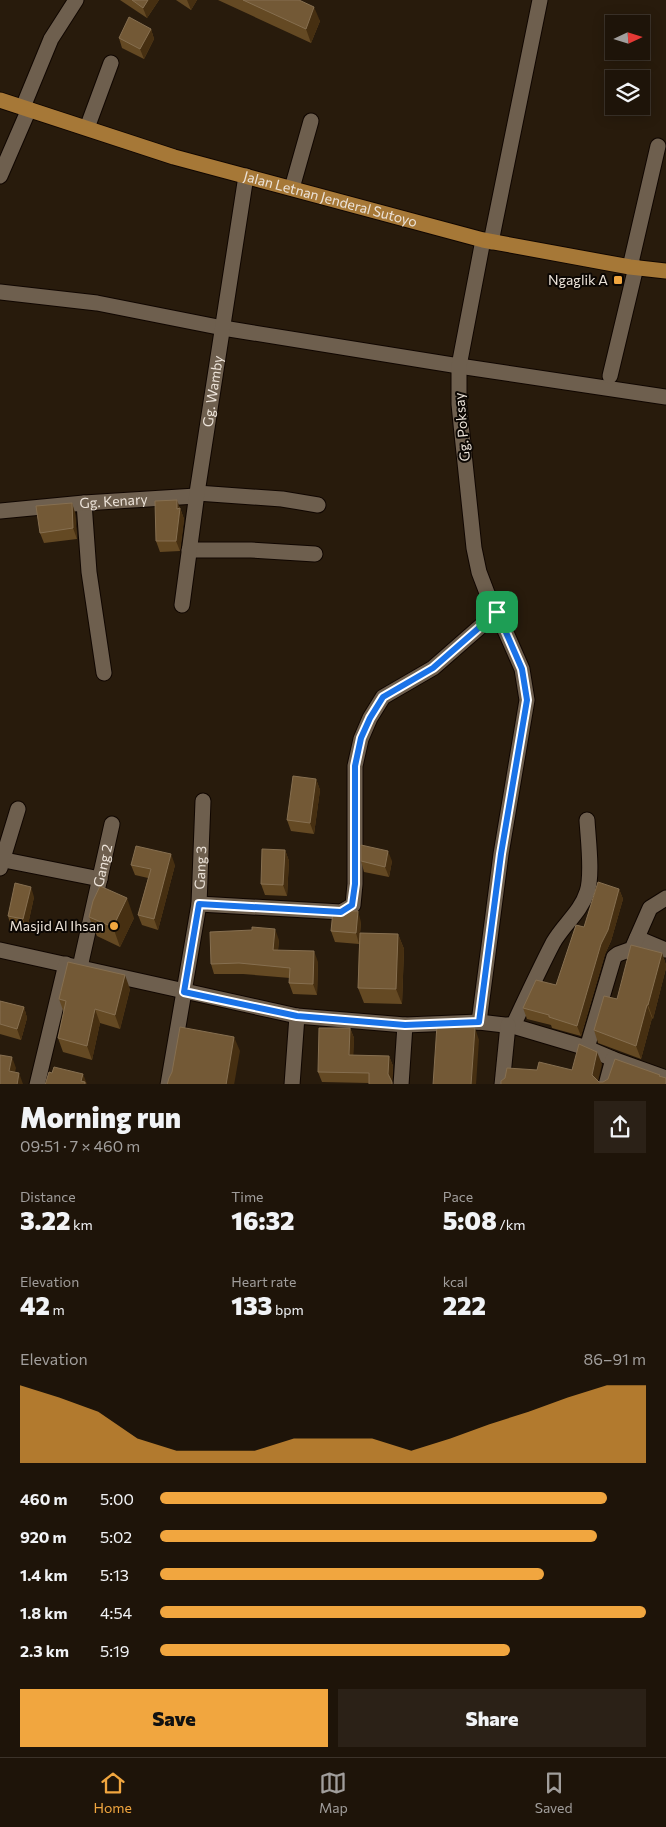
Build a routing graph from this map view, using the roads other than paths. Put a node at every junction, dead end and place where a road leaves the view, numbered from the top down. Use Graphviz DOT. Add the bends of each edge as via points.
graph roads {
  1 [pos="76,0"];
  2 [pos="540,0"];
  3 [pos="111,63"];
  4 [pos="0,100"];
  5 [pos="26,108"];
  6 [pos="311,121"];
  7 [pos="87,128"];
  8 [pos="658,146"];
  9 [pos="0,176"];
  10 [pos="246,176"];
  11 [pos="292,188"];
  12 [pos="487,241"];
  13 [pos="633,267"];
  14 [pos="666,271"];
  15 [pos="0,292"];
  16 [pos="223,328"];
  17 [pos="459,366"];
  18 [pos="610,376"];
  19 [pos="666,396"];
  20 [pos="197,495"];
  21 [pos="84,503"];
  22 [pos="318,505"];
  23 [pos="0,511"];
  24 [pos="189,550"];
  25 [pos="315,554"];
  26 [pos="182,605"];
  27 [pos="497,612"];
  28 [pos="104,674"];
  29 [pos="203,801"];
  30 [pos="18,810"];
  31 [pos="587,820"];
  32 [pos="112,824"];
  33 [pos="1,862"];
  34 [pos="100,879"];
  35 [pos="666,898"];
  36 [pos="199,904"];
  37 [pos="637,938"];
  38 [pos="0,950"];
  39 [pos="666,950"];
  40 [pos="73,966"];
  41 [pos="184,992"];
  42 [pos="297,1016"];
  43 [pos="479,1022"];
  44 [pos="405,1025"];
  45 [pos="511,1025"];
  46 [pos="587,1048"];
  47 [pos="613,1059"];
  48 [pos="666,1077"];
  49 [pos="38,1084"];
  50 [pos="168,1084"];
  51 [pos="292,1084"];
  52 [pos="401,1084"];
  53 [pos="502,1084"];
  54 [pos="606,1084"];
  1 -- 5 [label="street" via="51,39"];
  2 -- 12 [label="street, Gg. Poksay"];
  3 -- 7 [label="street"];
  4 -- 5 [label="main road, Jalan Letnan Jenderal Sutoyo"];
  5 -- 7 [label="main road, Jalan Letnan Jenderal Sutoyo"];
  5 -- 9 [label="street"];
  6 -- 11 [label="street"];
  7 -- 10 [label="main road, Jalan Letnan Jenderal Sutoyo"];
  8 -- 13 [label="street"];
  10 -- 11 [label="main road, Jalan Letnan Jenderal Sutoyo"];
  10 -- 16 [label="street, Gg. Wamby"];
  11 -- 12 [label="main road, Jalan Letnan Jenderal Sutoyo"];
  12 -- 13 [label="main road, Jalan Letnan Jenderal Sutoyo"];
  12 -- 17 [label="street, Gg. Poksay"];
  13 -- 14 [label="main road, Jalan Letnan Jenderal Sutoyo"];
  13 -- 18 [label="street"];
  15 -- 16 [label="street" via="97,303"];
  16 -- 17 [label="street"];
  16 -- 20 [label="street, Gg. Wamby"];
  17 -- 19 [label="street"];
  17 -- 27 [label="street, Gg. Poksay" via="459,404 474,548 486,593"];
  20 -- 21 [label="street, Gg. Kenary"];
  20 -- 22 [label="street, Gg. Kenary" via="282,499"];
  20 -- 24 [label="street, Gg. Wamby"];
  21 -- 23 [label="street, Gg. Kenary"];
  21 -- 28 [label="street" via="89,572"];
  24 -- 25 [label="street"];
  24 -- 26 [label="street, Gg. Wamby"];
  27 -- 36 [label="street" via="433,668 383,697 370,718 361,738 355,766 355,884 352,905 341,912"];
  27 -- 43 [label="street, Gg. Poksay" via="522,669 527,700 501,854"];
  29 -- 36 [label="street, Gang 3"];
  30 -- 33 [label="street"];
  31 -- 45 [label="street" via="588,892 553,944"];
  32 -- 34 [label="street, Gang 2"];
  33 -- 34 [label="street"];
  34 -- 40 [label="street, Gang 2"];
  35 -- 37 [label="street" via="650,908"];
  36 -- 41 [label="street, Gang 3"];
  37 -- 39 [label="street"];
  37 -- 46 [label="street" via="632,949 614,957"];
  38 -- 40 [label="street"];
  40 -- 41 [label="street"];
  40 -- 49 [label="street, Gang 2"];
  41 -- 42 [label="street"];
  41 -- 50 [label="street, Gang 3"];
  42 -- 44 [label="street"];
  42 -- 51 [label="street"];
  43 -- 44 [label="street"];
  43 -- 45 [label="street"];
  44 -- 52 [label="street"];
  45 -- 46 [label="street"];
  45 -- 53 [label="street"];
  46 -- 47 [label="street"];
  47 -- 48 [label="street"];
  47 -- 54 [label="street"];
}
